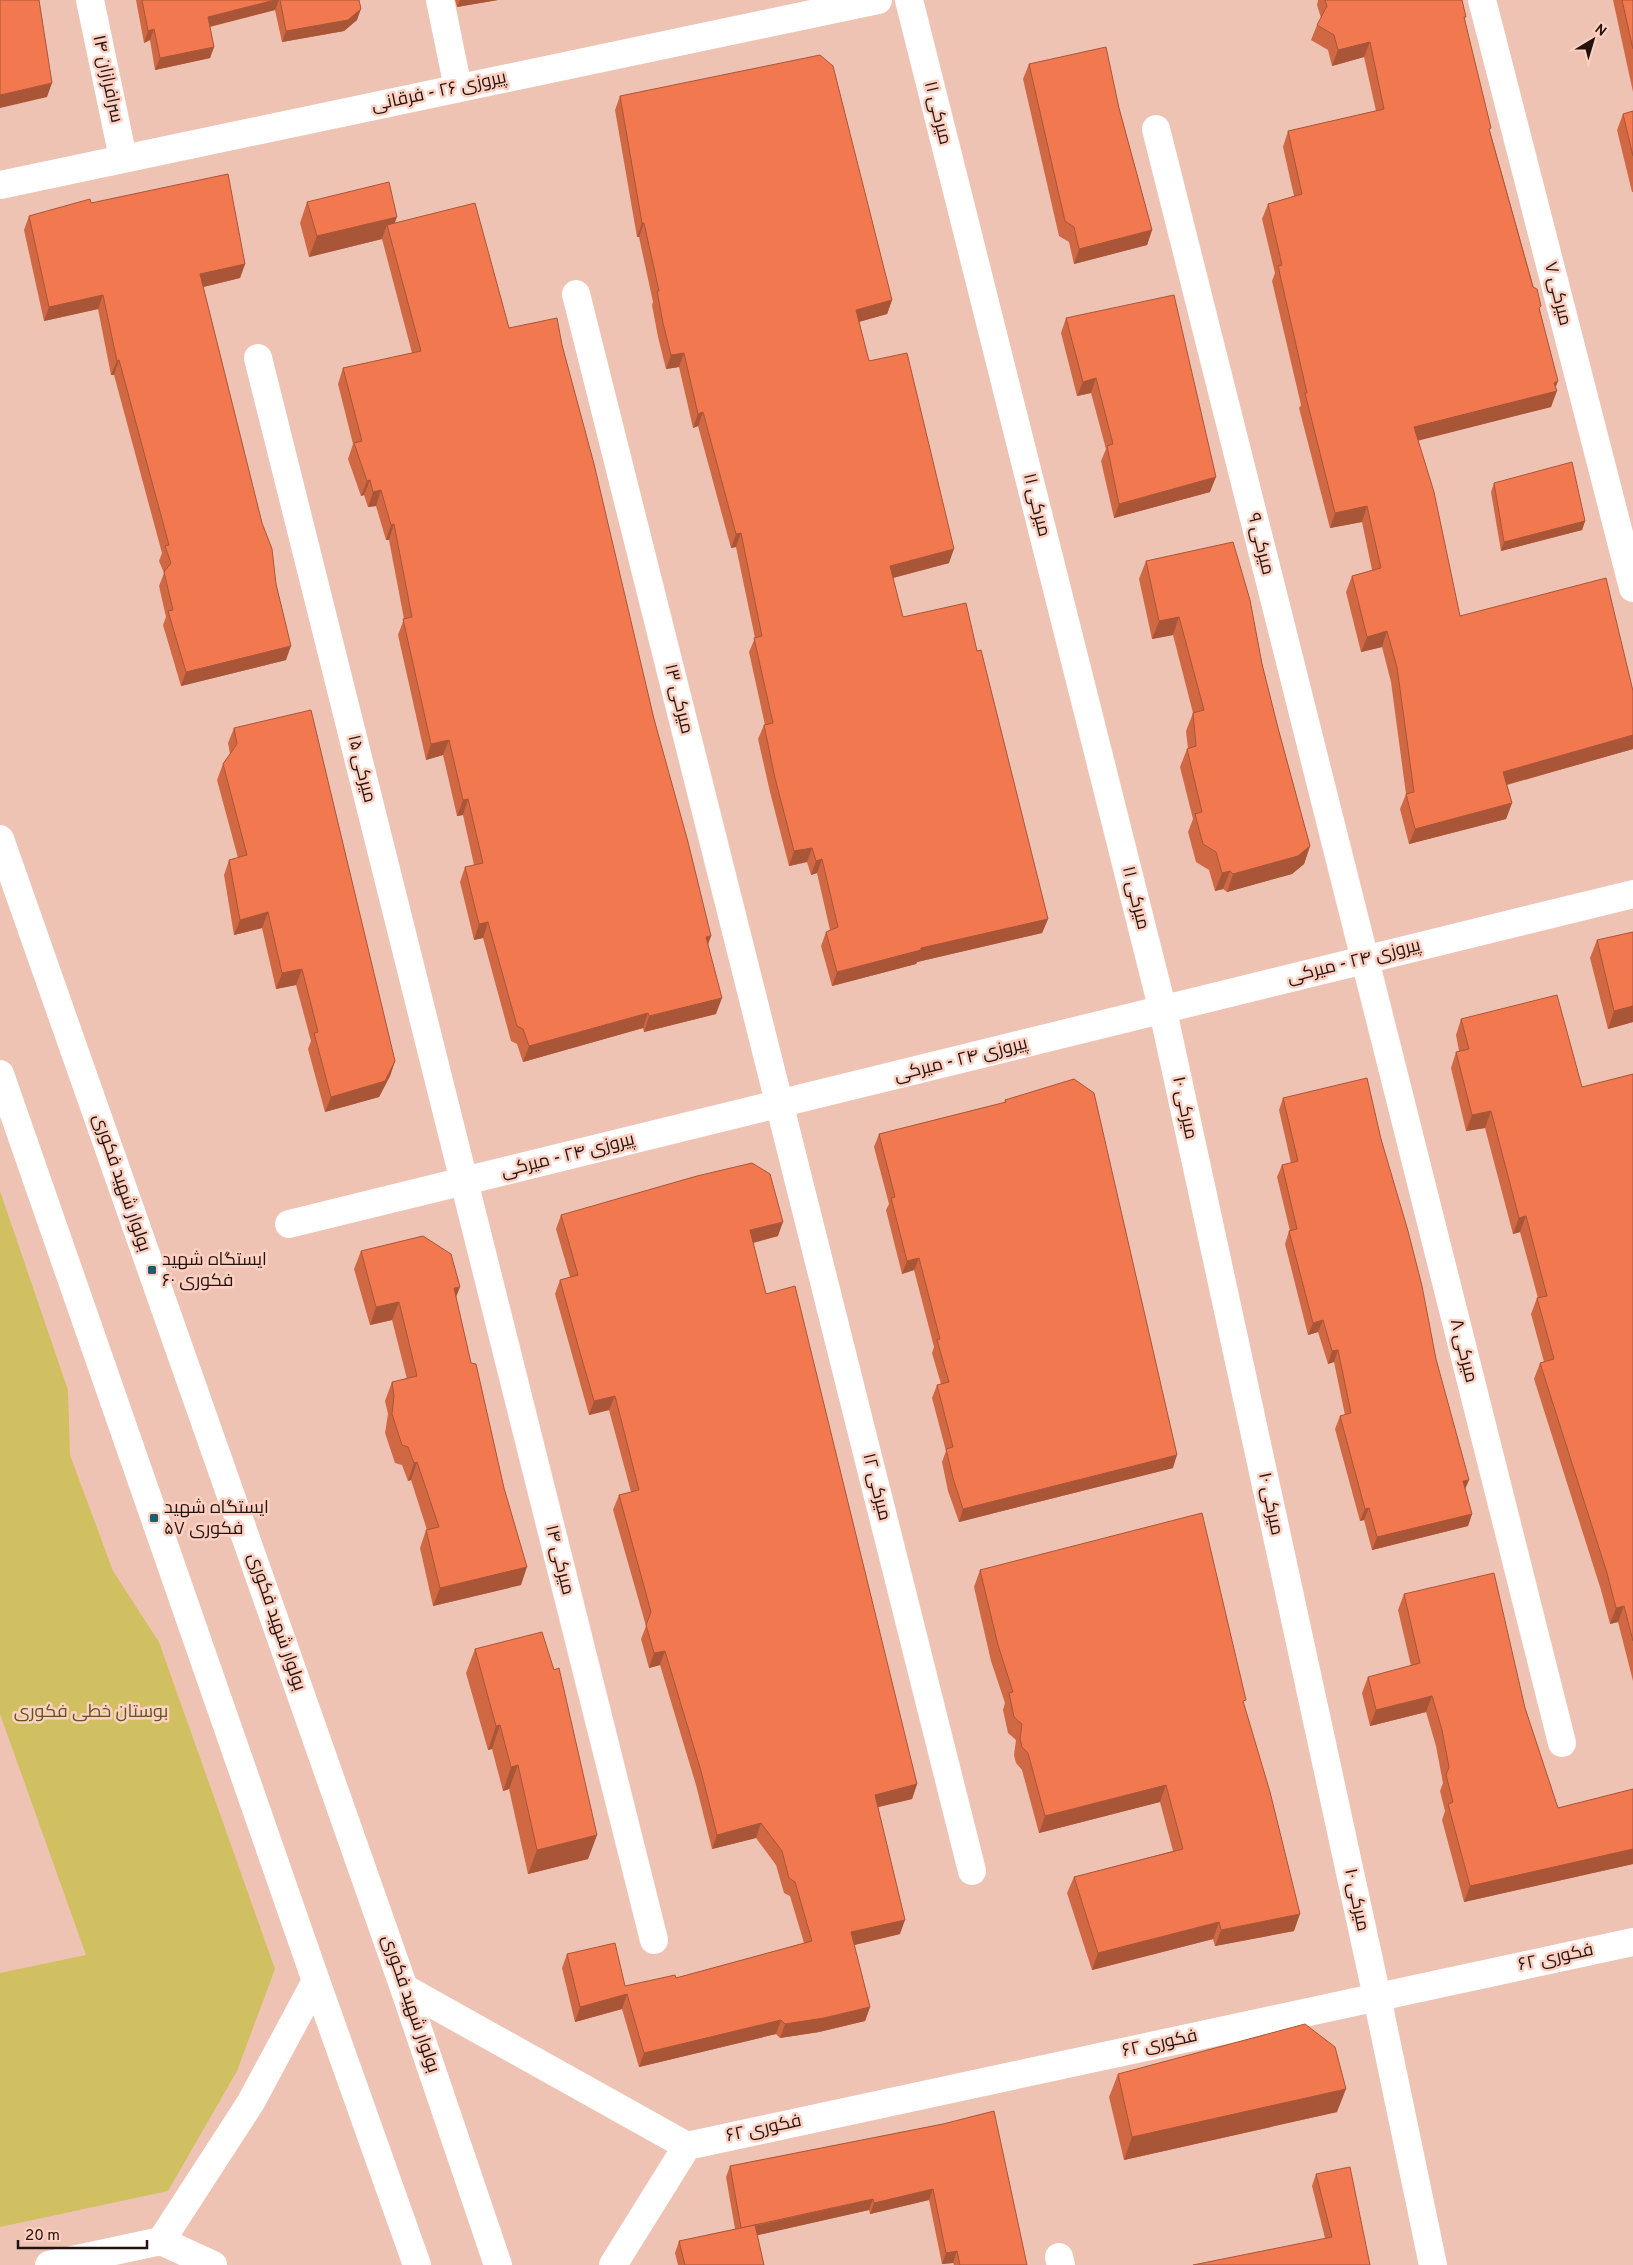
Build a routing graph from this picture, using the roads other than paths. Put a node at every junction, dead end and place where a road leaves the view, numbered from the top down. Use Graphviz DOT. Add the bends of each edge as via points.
graph roads {
  1 [pos="90,0"];
  2 [pos="440,0"];
  3 [pos="878,0"];
  4 [pos="909,0"];
  5 [pos="1482,0"];
  6 [pos="458,88"];
  7 [pos="1156,129"];
  8 [pos="123,158"];
  9 [pos="0,185"];
  10 [pos="576,294"];
  11 [pos="258,358"];
  12 [pos="1633,588"];
  13 [pos="0,839"];
  14 [pos="1633,894"];
  15 [pos="1364,960"];
  16 [pos="1163,1011"];
  17 [pos="0,1074"];
  18 [pos="780,1103"];
  19 [pos="464,1181"];
  20 [pos="289,1224"];
  21 [pos="1562,1743"];
  22 [pos="972,1871"];
  23 [pos="654,1940"];
  24 [pos="1633,1942"];
  25 [pos="316,1980"];
  26 [pos="404,1988"];
  27 [pos="1377,1997"];
  28 [pos="687,2146"];
  29 [pos="161,2241"];
  30 [pos="49,2265"];
  31 [pos="214,2265"];
  32 [pos="417,2265"];
  33 [pos="498,2265"];
  34 [pos="613,2265"];
  35 [pos="1433,2265"];
  1 -- 8 [label="street, سرافرازان ۱۴"];
  2 -- 6 [label="street"];
  3 -- 6 [label="street, پیروزی ۲۶ - فرقانی"];
  4 -- 16 [label="street, میرکی ۱۱"];
  5 -- 12 [label="street, میرکی ۷"];
  6 -- 8 [label="street, پیروزی ۲۶ - فرقانی"];
  7 -- 15 [label="street, میرکی ۹"];
  8 -- 9 [label="street, پیروزی ۲۶ - فرقانی"];
  10 -- 18 [label="street, میرکی ۱۳"];
  11 -- 19 [label="street, میرکی ۱۵"];
  13 -- 26 [label="street, بولوار شهید فکوری"];
  14 -- 15 [label="street, پیروزی ۲۴ - میرکی"];
  15 -- 16 [label="street, پیروزی ۲۴ - میرکی"];
  15 -- 21 [label="street, میرکی ۸"];
  16 -- 18 [label="street, پیروزی ۲۴ - میرکی"];
  16 -- 27 [label="street, میرکی ۱۰"];
  17 -- 25 [label="street"];
  18 -- 19 [label="street, پیروزی ۲۴ - میرکی"];
  18 -- 22 [label="street, میرکی ۱۲"];
  19 -- 20 [label="street, پیروزی ۲۴ - میرکی"];
  19 -- 23 [label="street, میرکی ۱۴"];
  24 -- 27 [label="street, فکوری ۶۲"];
  25 -- 29 [label="street" via="251,2102"];
  25 -- 32 [label="street"];
  26 -- 28 [label="street"];
  26 -- 33 [label="street, بولوار شهید فکوری"];
  27 -- 28 [label="street, فکوری ۶۲"];
  27 -- 35 [label="street, میرکی ۱۰"];
  28 -- 34 [label="street"];
  29 -- 30 [label="street"];
  29 -- 31 [label="street"];
}
